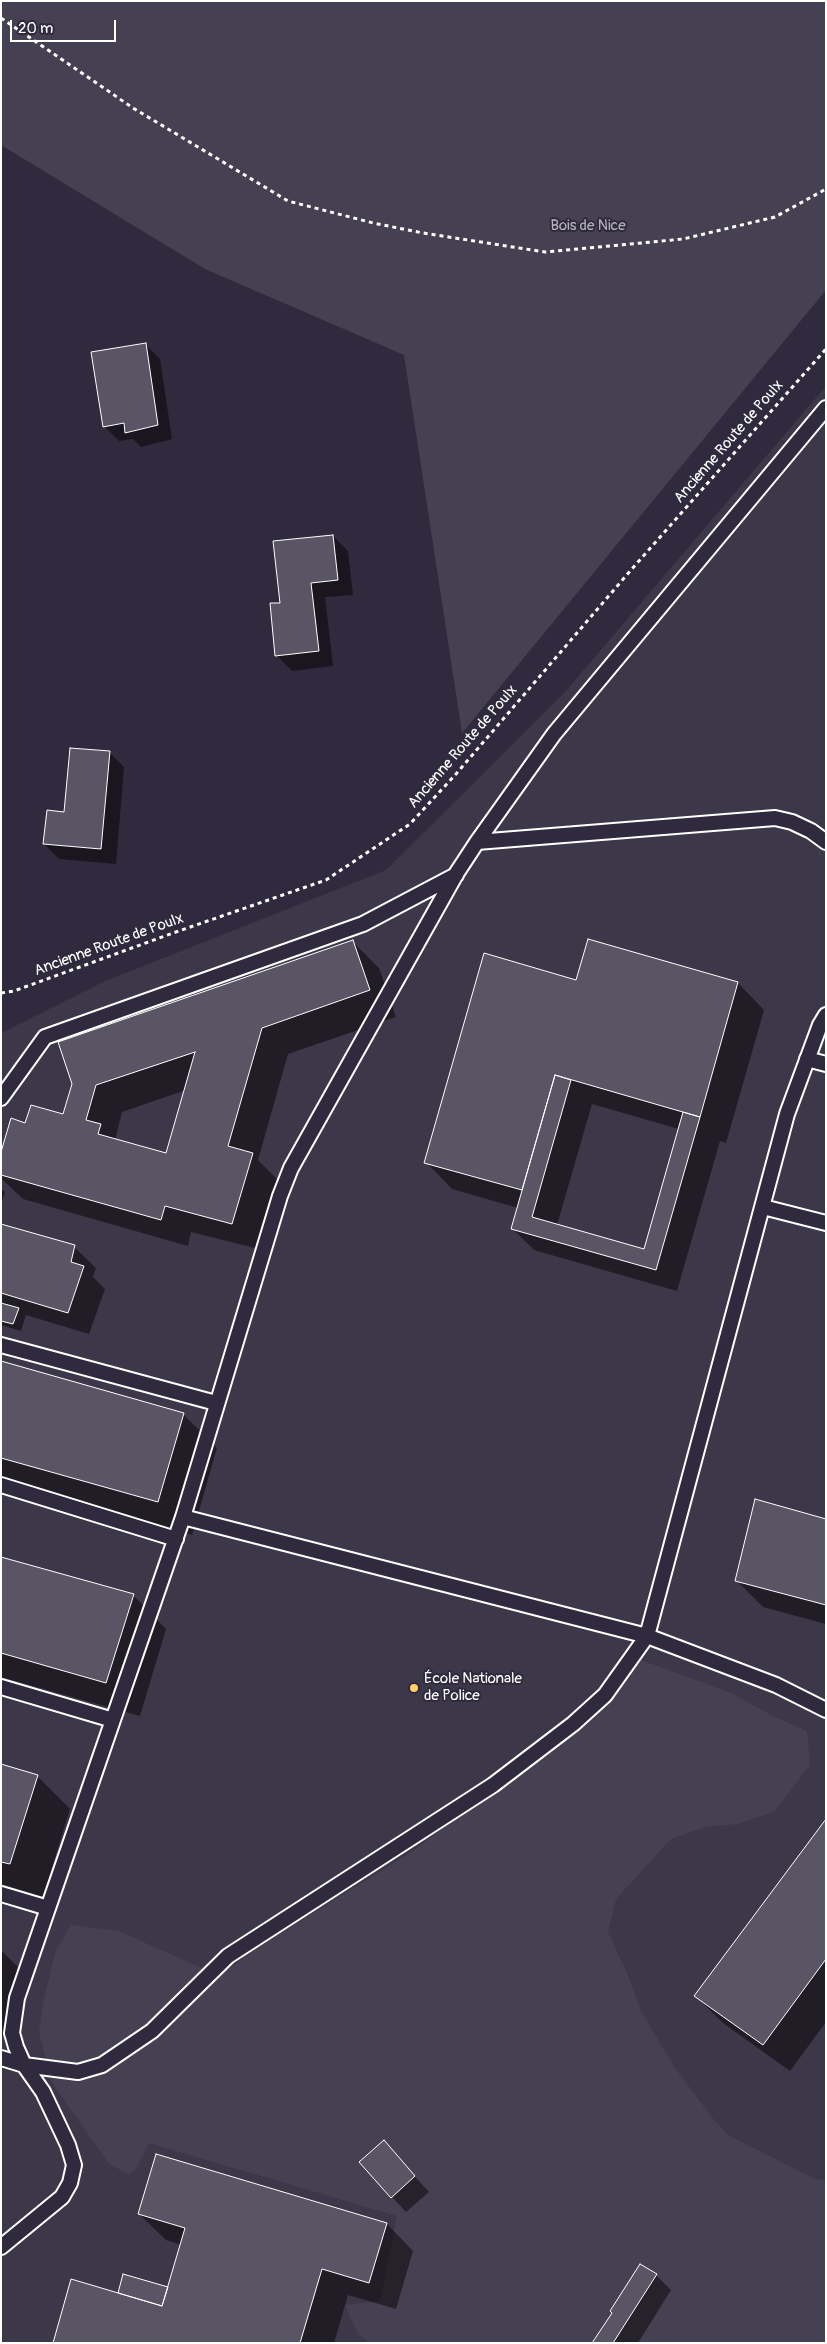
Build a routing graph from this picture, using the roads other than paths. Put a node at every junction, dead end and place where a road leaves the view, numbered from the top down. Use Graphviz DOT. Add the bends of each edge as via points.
graph roads {
  1 [pos="826,408"];
  2 [pos="477,842"];
  3 [pos="826,842"];
  4 [pos="456,874"];
  5 [pos="826,1015"];
  6 [pos="807,1059"];
  7 [pos="826,1064"];
  8 [pos="1,1098"];
  9 [pos="763,1207"];
  10 [pos="826,1223"];
  11 [pos="1,1345"];
  12 [pos="216,1403"];
  13 [pos="1,1484"];
  14 [pos="183,1517"];
  15 [pos="176,1539"];
  16 [pos="646,1636"];
  17 [pos="1,1687"];
  18 [pos="826,1710"];
  19 [pos="113,1720"];
  20 [pos="1,1894"];
  21 [pos="48,1908"];
  22 [pos="1,2058"];
  23 [pos="24,2065"];
  24 [pos="1,2247"];
  1 -- 2 [label="lane" via="554,734"];
  2 -- 3 [label="lane" via="775,818 805,828"];
  2 -- 4 [label="lane"];
  4 -- 8 [label="lane" via="363,924 46,1037"];
  4 -- 12 [label="lane" via="291,1168"];
  5 -- 6 [label="lane"];
  6 -- 7 [label="lane"];
  6 -- 9 [label="lane" via="787,1114"];
  9 -- 10 [label="lane"];
  9 -- 16 [label="lane"];
  11 -- 12 [label="lane"];
  12 -- 14 [label="lane"];
  13 -- 15 [label="lane"];
  14 -- 15 [label="lane"];
  14 -- 16 [label="lane"];
  15 -- 19 [label="lane"];
  16 -- 18 [label="lane" via="776,1685"];
  16 -- 23 [label="lane" via="605,1695 573,1724 493,1785 228,1956 152,2031 102,2065 78,2072"];
  17 -- 19 [label="lane"];
  19 -- 21 [label="lane"];
  20 -- 21 [label="lane"];
  21 -- 23 [label="lane" via="17,1998 12,2033"];
  22 -- 23 [label="lane"];
  23 -- 24 [label="lane" via="43,2092 68,2145 74,2166 62,2197"];
}
